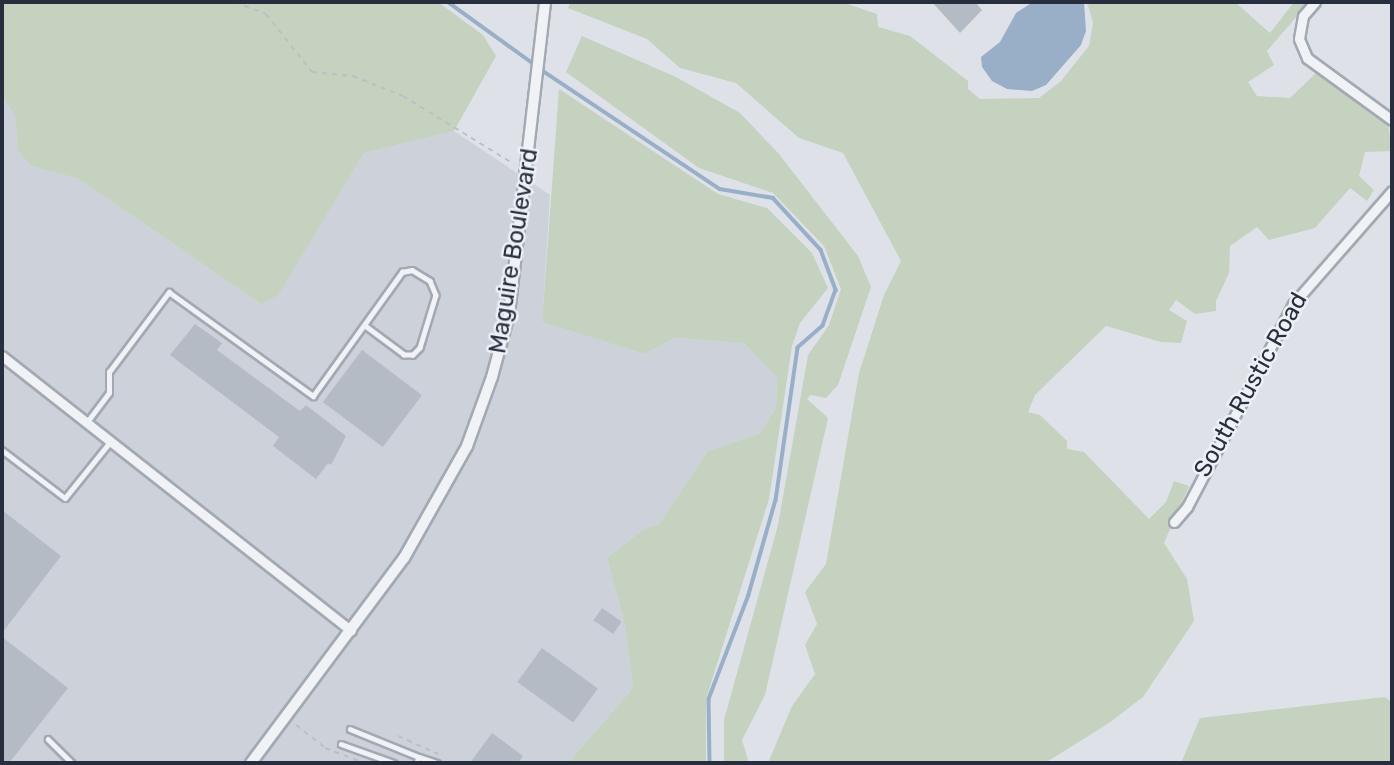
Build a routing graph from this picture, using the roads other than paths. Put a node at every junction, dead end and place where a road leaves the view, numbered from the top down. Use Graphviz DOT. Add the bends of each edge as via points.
graph roads {
  1 [pos="545,2"];
  2 [pos="1315,2"];
  3 [pos="1392,120"];
  4 [pos="1392,191"];
  5 [pos="365,326"];
  6 [pos="2,356"];
  7 [pos="87,423"];
  8 [pos="111,442"];
  9 [pos="2,450"];
  10 [pos="1174,522"];
  11 [pos="351,631"];
  12 [pos="350,729"];
  13 [pos="48,739"];
  14 [pos="341,744"];
  15 [pos="419,757"];
  16 [pos="72,763"];
  17 [pos="251,763"];
  18 [pos="394,763"];
  19 [pos="417,763"];
  20 [pos="437,763"];
  1 -- 11 [label="street, Maguire Boulevard" via="514,282 492,377 442,497"];
  2 -- 3 [label="street" via="1303,16 1299,39 1307,58"];
  4 -- 10 [label="street, South Rustic Road" via="1293,304 1187,507"];
  5 -- 5 [label="lane" via="402,272 412,270 430,281 436,295 420,348 413,355 404,355"];
  5 -- 7 [label="lane" via="313,396 169,292 109,372 109,393"];
  6 -- 7 [label="street"];
  7 -- 8 [label="street"];
  8 -- 9 [label="lane" via="65,498"];
  8 -- 11 [label="street"];
  11 -- 17 [label="street, Maguire Boulevard"];
  12 -- 15 [label="lane"];
  13 -- 16 [label="lane"];
  14 -- 18 [label="lane"];
  15 -- 19 [label="lane"];
  15 -- 20 [label="lane"];
}
